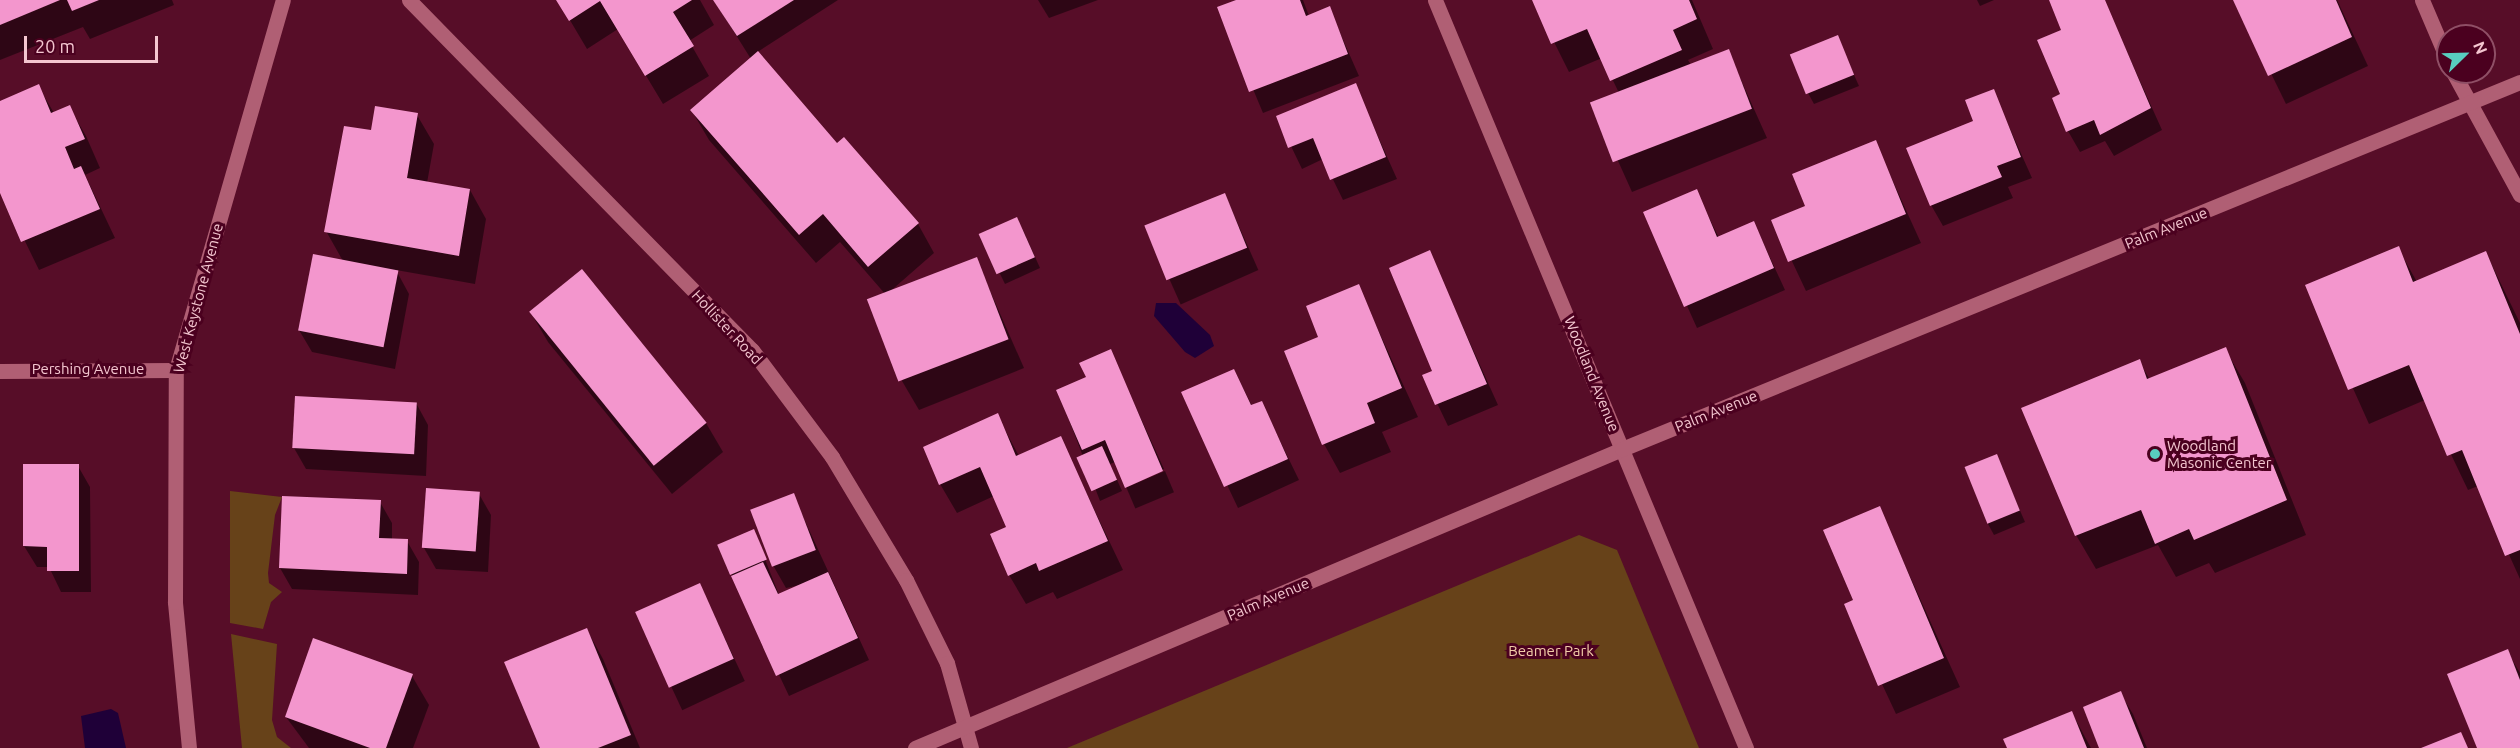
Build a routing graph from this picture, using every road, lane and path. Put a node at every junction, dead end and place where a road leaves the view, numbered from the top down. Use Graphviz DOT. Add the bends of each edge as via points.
graph roads {
  1 [pos="283,0"];
  2 [pos="409,0"];
  3 [pos="1435,0"];
  4 [pos="2422,0"];
  5 [pos="2436,33"];
  6 [pos="2520,82"];
  7 [pos="2458,84"];
  8 [pos="2466,104"];
  9 [pos="2520,195"];
  10 [pos="176,370"];
  11 [pos="0,371"];
  12 [pos="1622,449"];
  13 [pos="966,727"];
  14 [pos="189,748"];
  15 [pos="915,748"];
  16 [pos="971,748"];
  17 [pos="1746,748"];
  1 -- 10 [label="street, West Keystone Avenue"];
  2 -- 13 [label="street, Hollister Road" via="752,350 832,457 906,580 947,663"];
  3 -- 12 [label="street, Woodland Avenue"];
  4 -- 5 [label="street"];
  6 -- 8 [label="street, Palm Avenue"];
  7 -- 8 [label="street"];
  8 -- 9 [label="street"];
  8 -- 12 [label="street, Palm Avenue"];
  10 -- 11 [label="street, Pershing Avenue"];
  10 -- 14 [label="street, West Keystone Avenue" via="175,602"];
  12 -- 13 [label="street, Palm Avenue"];
  12 -- 17 [label="street, Woodland Avenue"];
  13 -- 15 [label="street, Palm Avenue"];
  13 -- 16 [label="street, Hollister Road"];
}
